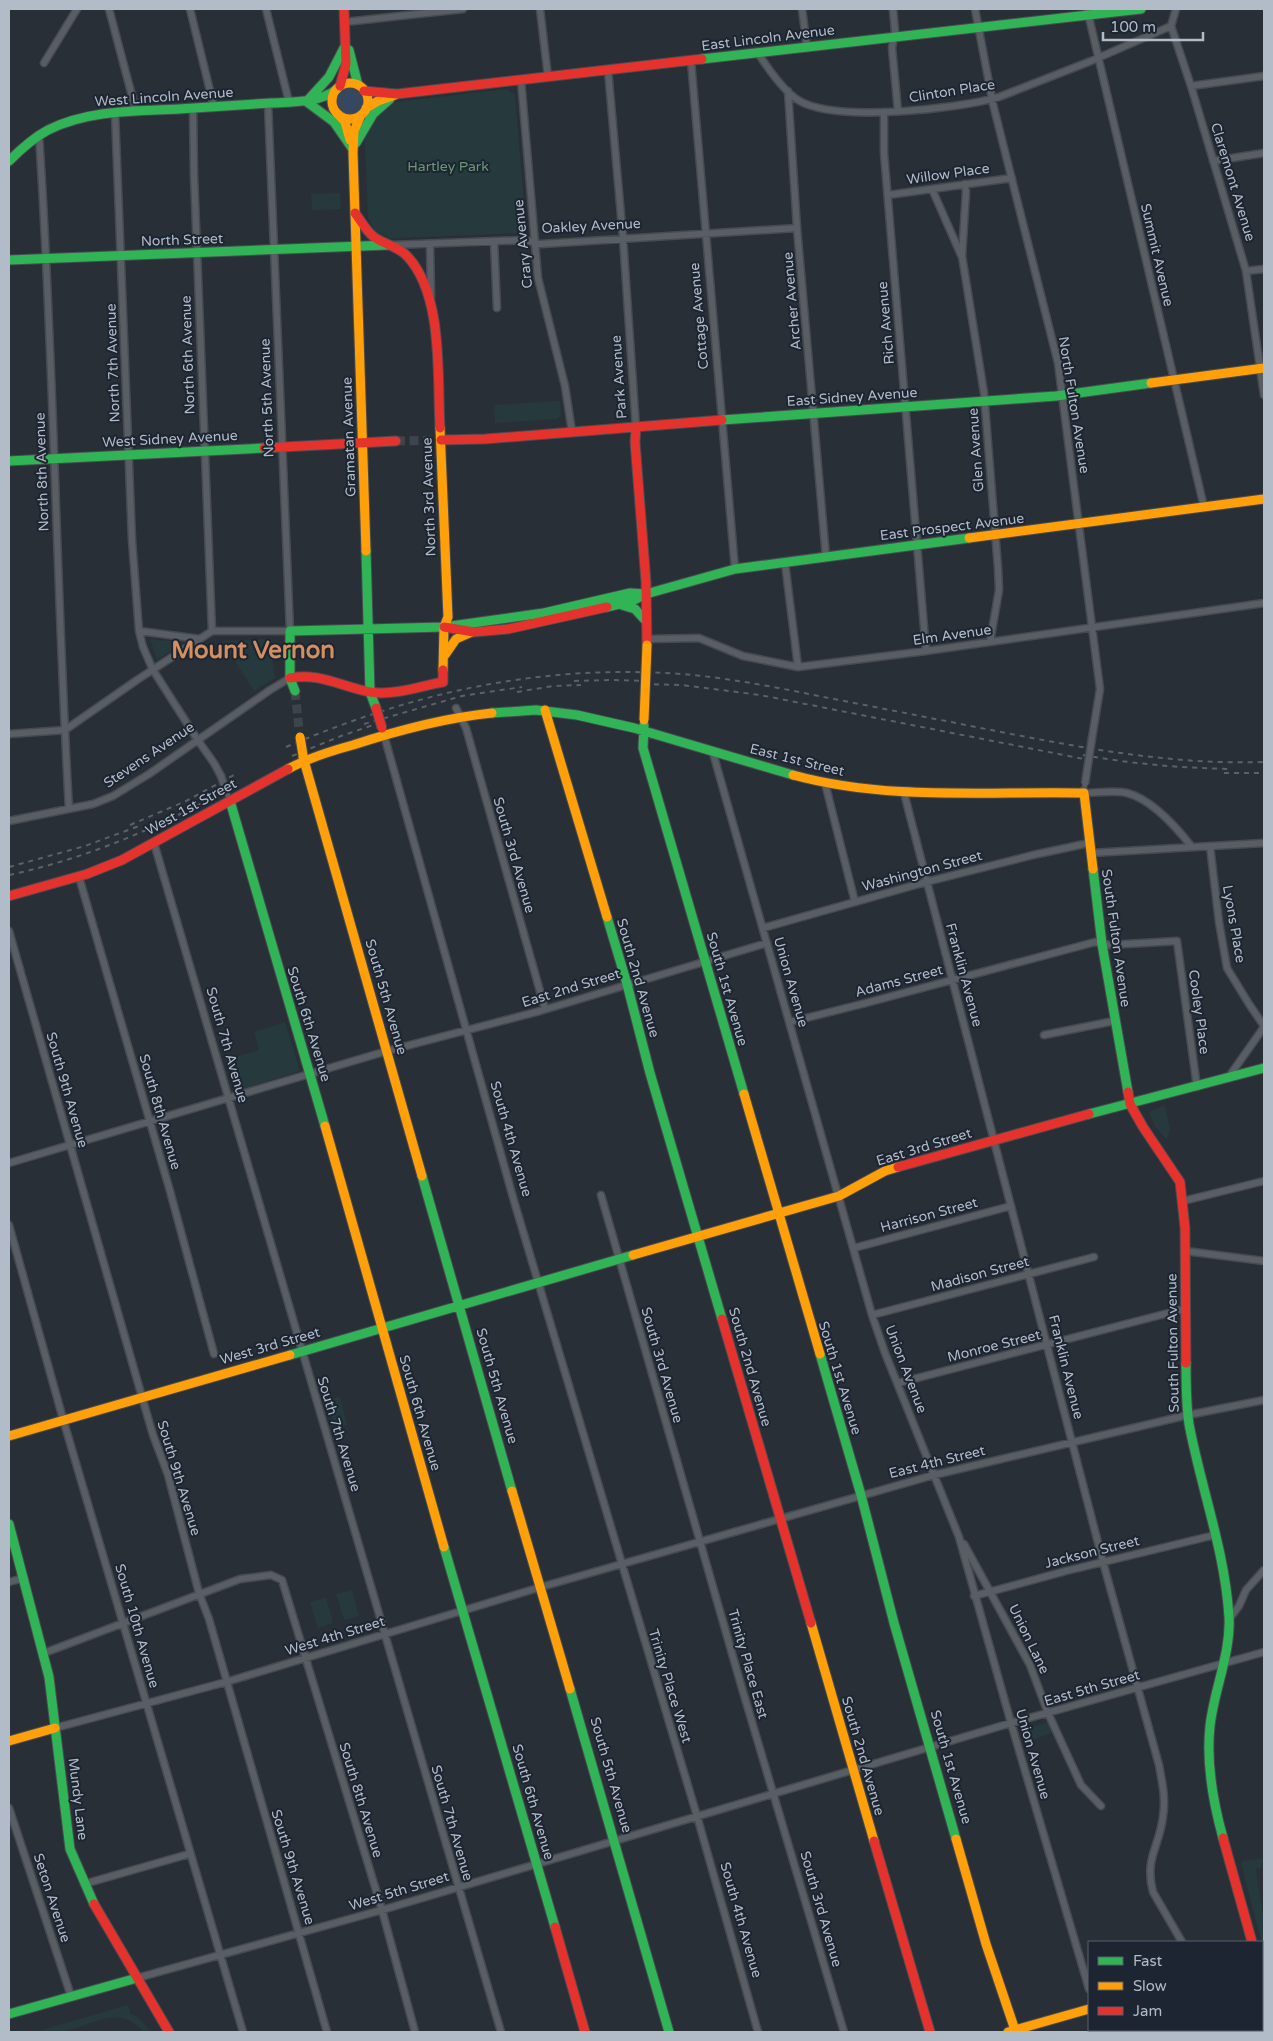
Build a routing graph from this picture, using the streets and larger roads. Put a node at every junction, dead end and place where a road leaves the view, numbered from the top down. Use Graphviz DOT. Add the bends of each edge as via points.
graph roads {
  1 [pos="77,9"];
  2 [pos="109,9"];
  3 [pos="190,9"];
  4 [pos="266,9"];
  5 [pos="344,9"];
  6 [pos="463,9"];
  7 [pos="540,9"];
  8 [pos="802,9"];
  9 [pos="893,9"];
  10 [pos="975,9"];
  11 [pos="1141,9"];
  12 [pos="1176,9"];
  13 [pos="1088,12"];
  14 [pos="345,22"];
  15 [pos="1171,26"];
  16 [pos="977,28"];
  17 [pos="894,37"];
  18 [pos="346,40"];
  19 [pos="806,47"];
  20 [pos="758,53"];
  21 [pos="1099,58"];
  22 [pos="690,61"];
  23 [pos="44,63"];
  24 [pos="608,70"];
  25 [pos="1264,76"];
  26 [pos="548,77"];
  27 [pos="521,80"];
  28 [pos="1191,86"];
  29 [pos="339,87"];
  30 [pos="361,88"];
  31 [pos="788,91"];
  32 [pos="395,95"];
  33 [pos="992,99"];
  34 [pos="306,101"];
  35 [pos="288,102"];
  36 [pos="268,104"];
  37 [pos="214,107"];
  38 [pos="192,108"];
  39 [pos="136,111"];
  40 [pos="363,111"];
  41 [pos="898,111"];
  42 [pos="336,112"];
  43 [pos="884,112"];
  44 [pos="115,113"];
  45 [pos="39,135"];
  46 [pos="352,150"];
  47 [pos="1264,153"];
  48 [pos="9,161"];
  49 [pos="1213,161"];
  50 [pos="1012,178"];
  51 [pos="965,184"];
  52 [pos="932,189"];
  53 [pos="888,195"];
  54 [pos="355,213"];
  55 [pos="797,228"];
  56 [pos="705,233"];
  57 [pos="623,238"];
  58 [pos="494,242"];
  59 [pos="535,242"];
  60 [pos="430,244"];
  61 [pos="389,245"];
  62 [pos="356,247"];
  63 [pos="274,250"];
  64 [pos="198,253"];
  65 [pos="122,256"];
  66 [pos="962,256"];
  67 [pos="47,259"];
  68 [pos="9,260"];
  69 [pos="1264,269"];
  70 [pos="1246,271"];
  71 [pos="431,305"];
  72 [pos="497,308"];
  73 [pos="1262,369"];
  74 [pos="1175,380"];
  75 [pos="1062,395"];
  76 [pos="1264,395"];
  77 [pos="985,401"];
  78 [pos="905,407"];
  79 [pos="814,413"];
  80 [pos="721,420"];
  81 [pos="636,428"];
  82 [pos="572,432"];
  83 [pos="441,440"];
  84 [pos="396,441"];
  85 [pos="364,442"];
  86 [pos="282,448"];
  87 [pos="205,451"];
  88 [pos="129,456"];
  89 [pos="54,459"];
  90 [pos="9,461"];
  91 [pos="1264,499"];
  92 [pos="1204,507"];
  93 [pos="1078,524"];
  94 [pos="995,536"];
  95 [pos="917,546"];
  96 [pos="826,557"];
  97 [pos="785,562"];
  98 [pos="735,569"];
  99 [pos="646,594"];
  100 [pos="1264,603"];
  101 [pos="618,605"];
  102 [pos="546,617"];
  103 [pos="646,621"];
  104 [pos="444,627"];
  105 [pos="369,628"];
  106 [pos="1092,628"];
  107 [pos="139,631"];
  108 [pos="212,631"];
  109 [pos="290,631"];
  110 [pos="474,632"];
  111 [pos="200,639"];
  112 [pos="647,642"];
  113 [pos="990,642"];
  114 [pos="926,651"];
  115 [pos="444,658"];
  116 [pos="798,667"];
  117 [pos="153,670"];
  118 [pos="290,678"];
  119 [pos="295,691"];
  120 [pos="370,692"];
  121 [pos="545,710"];
  122 [pos="458,712"];
  123 [pos="644,720"];
  124 [pos="382,728"];
  125 [pos="65,730"];
  126 [pos="644,730"];
  127 [pos="9,734"];
  128 [pos="197,739"];
  129 [pos="301,746"];
  130 [pos="1090,751"];
  131 [pos="713,753"];
  132 [pos="825,783"];
  133 [pos="1084,788"];
  134 [pos="904,793"];
  135 [pos="229,798"];
  136 [pos="68,809"];
  137 [pos="9,821"];
  138 [pos="154,843"];
  139 [pos="1089,843"];
  140 [pos="1264,843"];
  141 [pos="1210,846"];
  142 [pos="1192,847"];
  143 [pos="1090,854"];
  144 [pos="79,877"];
  145 [pos="926,882"];
  146 [pos="9,896"];
  147 [pos="855,902"];
  148 [pos="763,928"];
  149 [pos="9,931"];
  150 [pos="1177,941"];
  151 [pos="767,943"];
  152 [pos="1102,944"];
  153 [pos="704,961"];
  154 [pos="953,980"];
  155 [pos="627,984"];
  156 [pos="545,1009"];
  157 [pos="1114,1021"];
  158 [pos="790,1022"];
  159 [pos="1264,1026"];
  160 [pos="467,1031"];
  161 [pos="1044,1035"];
  162 [pos="387,1051"];
  163 [pos="1264,1068"];
  164 [pos="310,1074"];
  165 [pos="1228,1078"];
  166 [pos="1197,1087"];
  167 [pos="229,1098"];
  168 [pos="1130,1104"];
  169 [pos="149,1122"];
  170 [pos="994,1140"];
  171 [pos="69,1145"];
  172 [pos="9,1163"];
  173 [pos="1264,1181"];
  174 [pos="601,1195"];
  175 [pos="839,1196"];
  176 [pos="1183,1202"];
  177 [pos="1011,1206"];
  178 [pos="777,1214"];
  179 [pos="9,1225"];
  180 [pos="698,1236"];
  181 [pos="854,1248"];
  182 [pos="1185,1251"];
  183 [pos="1094,1257"];
  184 [pos="618,1259"];
  185 [pos="1264,1261"];
  186 [pos="1029,1274"];
  187 [pos="538,1282"];
  188 [pos="460,1305"];
  189 [pos="1184,1309"];
  190 [pos="872,1315"];
  191 [pos="381,1328"];
  192 [pos="1047,1345"];
  193 [pos="301,1351"];
  194 [pos="214,1354"];
  195 [pos="898,1383"];
  196 [pos="142,1397"];
  197 [pos="1264,1400"];
  198 [pos="1188,1415"];
  199 [pos="63,1419"];
  200 [pos="9,1436"];
  201 [pos="1072,1442"];
  202 [pos="934,1475"];
  203 [pos="861,1496"];
  204 [pos="780,1519"];
  205 [pos="9,1524"];
  206 [pos="1215,1535"];
  207 [pos="959,1537"];
  208 [pos="700,1541"];
  209 [pos="1103,1562"];
  210 [pos="620,1564"];
  211 [pos="1264,1570"];
  212 [pos="24,1578"];
  213 [pos="9,1582"];
  214 [pos="541,1587"];
  215 [pos="991,1591"];
  216 [pos="200,1593"];
  217 [pos="974,1596"];
  218 [pos="464,1610"];
  219 [pos="1229,1619"];
  220 [pos="124,1623"];
  221 [pos="384,1635"];
  222 [pos="1264,1652"];
  223 [pos="44,1653"];
  224 [pos="305,1658"];
  225 [pos="1222,1664"];
  226 [pos="226,1682"];
  227 [pos="1138,1687"];
  228 [pos="146,1704"];
  229 [pos="1048,1713"];
  230 [pos="1011,1723"];
  231 [pos="55,1728"];
  232 [pos="9,1741"];
  233 [pos="931,1747"];
  234 [pos="853,1770"];
  235 [pos="774,1793"];
  236 [pos="1101,1806"];
  237 [pos="9,1808"];
  238 [pos="696,1816"];
  239 [pos="615,1840"];
  240 [pos="189,1854"];
  241 [pos="536,1864"];
  242 [pos="84,1884"];
  243 [pos="457,1886"];
  244 [pos="382,1910"];
  245 [pos="299,1933"];
  246 [pos="1181,1941"];
  247 [pos="1252,1941"];
  248 [pos="221,1955"];
  249 [pos="137,1978"];
  250 [pos="1088,1986"];
  251 [pos="71,1996"];
  252 [pos="1088,2009"];
  253 [pos="9,2014"];
  254 [pos="169,2032"];
  255 [pos="243,2032"];
  256 [pos="327,2032"];
  257 [pos="415,2032"];
  258 [pos="500,2032"];
  259 [pos="585,2032"];
  260 [pos="670,2032"];
  261 [pos="758,2032"];
  262 [pos="844,2032"];
  263 [pos="930,2032"];
  264 [pos="1013,2032"];
  1 -- 23 [label="street"];
  2 -- 39 [label="street"];
  3 -- 37 [label="street"];
  4 -- 35 [label="street"];
  5 -- 14 [label="street"];
  6 -- 14 [label="street"];
  7 -- 26 [label="street"];
  8 -- 19 [label="street"];
  9 -- 17 [label="street"];
  10 -- 16 [label="street, North Fulton Avenue"];
  11 -- 13 [label="street, East Lincoln Avenue"];
  12 -- 15 [label="street"];
  13 -- 16 [label="street, East Lincoln Avenue"];
  13 -- 21 [label="street, Summit Avenue"];
  14 -- 18 [label="street"];
  15 -- 21 [label="street, Clinton Place"];
  15 -- 28 [label="street, Claremont Avenue"];
  16 -- 17 [label="street, East Lincoln Avenue"];
  16 -- 33 [label="street, North Fulton Avenue"];
  17 -- 19 [label="street, East Lincoln Avenue"];
  17 -- 41 [label="street" via="892,48"];
  18 -- 29 [label="street" via="346,64"];
  18 -- 30 [label="street"];
  18 -- 34 [label="street" via="331,76"];
  19 -- 20 [label="street, East Lincoln Avenue"];
  20 -- 22 [label="street, East Lincoln Avenue"];
  20 -- 31 [label="street"];
  21 -- 33 [label="street, Clinton Place"];
  21 -- 74 [label="street, Summit Avenue"];
  22 -- 24 [label="street, East Lincoln Avenue"];
  22 -- 56 [label="street, Cottage Avenue"];
  24 -- 26 [label="street, East Lincoln Avenue"];
  24 -- 57 [label="street, Park Avenue"];
  25 -- 28 [label="street"];
  26 -- 27 [label="street, East Lincoln Avenue"];
  27 -- 32 [label="street, East Lincoln Avenue"];
  27 -- 59 [label="street, Crary Avenue"];
  28 -- 49 [label="street, Claremont Avenue"];
  29 -- 30 [label="street" via="349,83"];
  29 -- 34 [label="street, West Lincoln Avenue" via="331,94"];
  29 -- 42 [label="street" via="332,101"];
  30 -- 32 [label="street, East Lincoln Avenue"];
  30 -- 40 [label="street" via="367,99"];
  31 -- 43 [label="street, Clinton Place" via="798,100 826,110"];
  31 -- 55 [label="street, Archer Avenue"];
  32 -- 40 [label="street, East Lincoln Avenue"];
  32 -- 46 [label="street" via="373,114"];
  33 -- 41 [label="street, Clinton Place"];
  33 -- 50 [label="street, North Fulton Avenue"];
  34 -- 35 [label="street, West Lincoln Avenue"];
  34 -- 42 [label="street, West Lincoln Avenue" via="327,106"];
  34 -- 46 [label="street" via="334,122"];
  35 -- 36 [label="street, West Lincoln Avenue"];
  36 -- 37 [label="street, West Lincoln Avenue"];
  36 -- 63 [label="street, North 5th Avenue"];
  37 -- 38 [label="street, West Lincoln Avenue"];
  38 -- 39 [label="street, West Lincoln Avenue"];
  38 -- 64 [label="street, North 6th Avenue"];
  39 -- 44 [label="street, West Lincoln Avenue"];
  40 -- 42 [label="street" via="351,118"];
  40 -- 46 [label="street, Gramatan Avenue" via="354,131"];
  41 -- 43 [label="street, Clinton Place"];
  42 -- 46 [label="street, Gramatan Avenue" via="345,122"];
  43 -- 53 [label="street, Rich Avenue"];
  44 -- 45 [label="street, West Lincoln Avenue" via="73,120"];
  44 -- 65 [label="street, North 7th Avenue"];
  45 -- 48 [label="street, West Lincoln Avenue"];
  45 -- 67 [label="street, North 8th Avenue"];
  46 -- 54 [label="street, Gramatan Avenue"];
  47 -- 49 [label="street"];
  49 -- 70 [label="street, Claremont Avenue"];
  50 -- 51 [label="street, Willow Place"];
  50 -- 75 [label="street, North Fulton Avenue" via="1058,363"];
  51 -- 52 [label="street, Willow Place"];
  51 -- 66 [label="street, Glen Avenue"];
  52 -- 53 [label="street, Willow Place"];
  52 -- 66 [label="street, Glen Avenue"];
  53 -- 78 [label="street, Rich Avenue"];
  54 -- 61 [label="street, North 3rd Avenue" via="370,233"];
  54 -- 62 [label="street, Gramatan Avenue"];
  55 -- 56 [label="street, Oakley Avenue"];
  55 -- 79 [label="street, Archer Avenue"];
  56 -- 57 [label="street, Oakley Avenue"];
  56 -- 80 [label="street, Cottage Avenue"];
  57 -- 59 [label="street, Oakley Avenue"];
  57 -- 81 [label="street, Park Avenue"];
  58 -- 59 [label="street, Oakley Avenue"];
  58 -- 60 [label="street, Oakley Avenue"];
  58 -- 72 [label="street"];
  59 -- 82 [label="street, Crary Avenue" via="538,278 565,386"];
  60 -- 61 [label="street, Oakley Avenue"];
  60 -- 71 [label="street, North 3rd Avenue"];
  61 -- 62 [label="street, Oakley Avenue"];
  61 -- 71 [label="street, North 3rd Avenue" via="398,248 412,261"];
  62 -- 63 [label="street, North Street"];
  62 -- 85 [label="street, Gramatan Avenue"];
  63 -- 64 [label="street, North Street"];
  63 -- 86 [label="street, North 5th Avenue"];
  64 -- 65 [label="street, North Street"];
  64 -- 87 [label="street, North 6th Avenue"];
  65 -- 67 [label="street, North Street"];
  65 -- 88 [label="street, North 7th Avenue"];
  66 -- 77 [label="street, Glen Avenue"];
  67 -- 68 [label="street, North Street"];
  67 -- 89 [label="street, North 8th Avenue"];
  69 -- 70 [label="street"];
  70 -- 73 [label="street, Claremont Avenue"];
  71 -- 83 [label="street, North 3rd Avenue" via="436,334"];
  73 -- 74 [label="street, East Sidney Avenue"];
  73 -- 76 [label="street, Claremont Avenue"];
  74 -- 75 [label="street, East Sidney Avenue"];
  74 -- 92 [label="street, Summit Avenue"];
  75 -- 77 [label="street, East Sidney Avenue"];
  75 -- 93 [label="street, North Fulton Avenue"];
  77 -- 78 [label="street, East Sidney Avenue"];
  77 -- 94 [label="street, Glen Avenue"];
  78 -- 79 [label="street, East Sidney Avenue"];
  78 -- 95 [label="street, Rich Avenue"];
  79 -- 80 [label="street, East Sidney Avenue"];
  79 -- 96 [label="street, Archer Avenue"];
  80 -- 81 [label="street, East Sidney Avenue"];
  80 -- 98 [label="street, Cottage Avenue"];
  81 -- 82 [label="street, East Sidney Avenue"];
  81 -- 99 [label="street, Park Avenue"];
  82 -- 83 [label="street, East Sidney Avenue"];
  83 -- 104 [label="street, North 3rd Avenue" via="448,617"];
  84 -- 85 [label="street"];
  85 -- 86 [label="street, West Sidney Avenue"];
  85 -- 105 [label="street, Gramatan Avenue"];
  86 -- 87 [label="street, West Sidney Avenue"];
  86 -- 109 [label="street, North 5th Avenue"];
  87 -- 88 [label="street, West Sidney Avenue"];
  87 -- 108 [label="street, North 6th Avenue"];
  88 -- 89 [label="street, West Sidney Avenue"];
  88 -- 107 [label="street, North 7th Avenue"];
  89 -- 90 [label="street, West Sidney Avenue"];
  89 -- 125 [label="street, North 8th Avenue"];
  91 -- 92 [label="street, East Prospect Avenue"];
  92 -- 93 [label="street, East Prospect Avenue"];
  93 -- 94 [label="street, East Prospect Avenue"];
  93 -- 106 [label="street, North Fulton Avenue"];
  94 -- 95 [label="street, East Prospect Avenue"];
  94 -- 113 [label="street, Glen Avenue" via="999,590"];
  95 -- 96 [label="street, East Prospect Avenue"];
  95 -- 114 [label="street, Rich Avenue"];
  96 -- 97 [label="street, East Prospect Avenue"];
  97 -- 98 [label="street, East Prospect Avenue"];
  97 -- 116 [label="street"];
  98 -- 99 [label="street, East Prospect Avenue"];
  99 -- 101 [label="street, East Prospect Avenue"];
  99 -- 102 [label="street, East Prospect Avenue" via="630,593"];
  99 -- 103 [label="street, Park Avenue"];
  100 -- 106 [label="street, Elm Avenue"];
  101 -- 102 [label="street, East Prospect Avenue"];
  101 -- 103 [label="street" via="635,609"];
  102 -- 104 [label="street, East Prospect Avenue"];
  102 -- 110 [label="street, East Prospect Avenue" via="508,629"];
  103 -- 112 [label="street, Park Avenue"];
  104 -- 105 [label="street, East Prospect Avenue"];
  104 -- 110 [label="street, East Prospect Avenue"];
  104 -- 115 [label="street, North 3rd Avenue"];
  105 -- 109 [label="street, East Prospect Avenue"];
  105 -- 120 [label="street, Gramatan Avenue"];
  106 -- 113 [label="street, Elm Avenue"];
  106 -- 130 [label="street, North Fulton Avenue, bridge" via="1100,689"];
  107 -- 111 [label="street"];
  107 -- 117 [label="street, North 7th Avenue"];
  108 -- 109 [label="street"];
  108 -- 111 [label="street"];
  109 -- 118 [label="street, North 5th Avenue"];
  110 -- 115 [label="street" via="456,639"];
  111 -- 117 [label="street"];
  112 -- 116 [label="street, Elm Avenue" via="699,638 743,656"];
  112 -- 123 [label="street, Park Avenue, bridge"];
  113 -- 114 [label="street, Elm Avenue"];
  114 -- 116 [label="street, Elm Avenue"];
  115 -- 120 [label="street, North 3rd Avenue" via="444,685"];
  117 -- 125 [label="street"];
  117 -- 128 [label="street, North 7th Avenue"];
  118 -- 119 [label="street, North 5th Avenue"];
  118 -- 120 [label="street" via="307,676"];
  118 -- 128 [label="street, Stevens Avenue"];
  120 -- 124 [label="street, Gramatan Avenue, bridge"];
  121 -- 122 [label="street, East 1st Street"];
  121 -- 126 [label="street, East 1st Street"];
  121 -- 155 [label="street, South 2nd Avenue"];
  122 -- 124 [label="street, East 1st Street" via="447,718"];
  122 -- 156 [label="street, South 3rd Avenue" via="466,728"];
  123 -- 126 [label="street, South 1st Avenue"];
  124 -- 129 [label="street, West 1st Street"];
  124 -- 160 [label="street, South 4th Avenue"];
  125 -- 127 [label="street"];
  125 -- 136 [label="street, North 8th Avenue"];
  126 -- 131 [label="street, East 1st Street"];
  126 -- 153 [label="street, South 1st Avenue" via="643,748"];
  128 -- 135 [label="street, North 7th Avenue, bridge" via="214,763"];
  128 -- 136 [label="street, Stevens Avenue" via="113,796"];
  129 -- 135 [label="street, West 1st Street"];
  129 -- 162 [label="street, South 5th Avenue"];
  130 -- 133 [label="street, South Fulton Avenue, bridge"];
  131 -- 132 [label="street, East 1st Street"];
  131 -- 148 [label="street, Union Avenue"];
  132 -- 134 [label="street, East 1st Street"];
  132 -- 147 [label="street"];
  133 -- 134 [label="street, East 1st Street"];
  133 -- 139 [label="street, South Fulton Avenue"];
  133 -- 142 [label="street, East 1st Street" via="1126,793 1140,799 1181,832"];
  134 -- 145 [label="street, Franklin Avenue"];
  135 -- 138 [label="street, West 1st Street"];
  135 -- 164 [label="street, South 6th Avenue"];
  136 -- 137 [label="street, Stevens Avenue"];
  138 -- 144 [label="street, West 1st Street"];
  138 -- 167 [label="street, South 7th Avenue"];
  139 -- 143 [label="street, South Fulton Avenue"];
  139 -- 145 [label="street, Washington Street"];
  140 -- 141 [label="street"];
  141 -- 142 [label="street"];
  141 -- 159 [label="street, Lyons Place" via="1228,968"];
  142 -- 143 [label="street"];
  143 -- 152 [label="street, South Fulton Avenue"];
  144 -- 146 [label="street, West 1st Street"];
  144 -- 169 [label="street, South 8th Avenue"];
  145 -- 147 [label="street, Washington Street"];
  145 -- 154 [label="street, Franklin Avenue"];
  147 -- 148 [label="street, Washington Street"];
  148 -- 151 [label="street, Union Avenue"];
  149 -- 171 [label="street, South 9th Avenue"];
  150 -- 152 [label="street, Adams Street"];
  150 -- 166 [label="street, Cooley Place"];
  151 -- 153 [label="street, East 2nd Street"];
  151 -- 158 [label="street, Union Avenue"];
  152 -- 154 [label="street, Adams Street" via="1095,942"];
  152 -- 157 [label="street, South Fulton Avenue"];
  153 -- 155 [label="street, East 2nd Street"];
  153 -- 178 [label="street, South 1st Avenue"];
  154 -- 158 [label="street, Adams Street"];
  154 -- 170 [label="street, Franklin Avenue"];
  155 -- 156 [label="street, East 2nd Street"];
  155 -- 180 [label="street, South 2nd Avenue"];
  156 -- 160 [label="street, East 2nd Street"];
  157 -- 161 [label="street"];
  157 -- 168 [label="street, South Fulton Avenue"];
  158 -- 175 [label="street, Union Avenue"];
  159 -- 165 [label="street"];
  160 -- 162 [label="street, East 2nd Street"];
  160 -- 187 [label="street, South 4th Avenue"];
  162 -- 164 [label="street, East 2nd Street"];
  162 -- 188 [label="street, South 5th Avenue"];
  163 -- 165 [label="street, East 3rd Street"];
  164 -- 167 [label="street, East 2nd Street"];
  164 -- 191 [label="street, South 6th Avenue"];
  165 -- 166 [label="street, East 3rd Street"];
  166 -- 168 [label="street, East 3rd Street"];
  167 -- 169 [label="street, East 2nd Street"];
  167 -- 193 [label="street, South 7th Avenue"];
  168 -- 170 [label="street, East 3rd Street"];
  168 -- 176 [label="street, South Fulton Avenue" via="1180,1182"];
  169 -- 171 [label="street, East 2nd Street"];
  169 -- 194 [label="street, South 8th Avenue"];
  170 -- 175 [label="street, East 3rd Street" via="885,1171"];
  170 -- 177 [label="street, Franklin Avenue"];
  171 -- 172 [label="street, East 2nd Street"];
  171 -- 196 [label="street, South 9th Avenue"];
  173 -- 176 [label="street"];
  174 -- 184 [label="street, South 3rd Avenue"];
  175 -- 178 [label="street, East 3rd Street"];
  175 -- 181 [label="street, Union Avenue"];
  176 -- 182 [label="street, South Fulton Avenue"];
  177 -- 181 [label="street, Harrison Street"];
  177 -- 186 [label="street, Franklin Avenue"];
  178 -- 180 [label="street, East 3rd Street"];
  178 -- 203 [label="street, South 1st Avenue"];
  179 -- 199 [label="street, South 10th Avenue"];
  180 -- 184 [label="street, East 3rd Street"];
  180 -- 204 [label="street, South 2nd Avenue"];
  181 -- 190 [label="street, Union Avenue"];
  182 -- 185 [label="street"];
  182 -- 189 [label="street, South Fulton Avenue"];
  183 -- 186 [label="street, Madison Street"];
  184 -- 187 [label="street, East 3rd Street"];
  184 -- 208 [label="street, South 3rd Avenue"];
  186 -- 190 [label="street, Madison Street"];
  186 -- 192 [label="street, Franklin Avenue"];
  187 -- 188 [label="street, West 3rd Street"];
  187 -- 210 [label="street, South 4th Avenue"];
  188 -- 191 [label="street, West 3rd Street"];
  188 -- 214 [label="street, South 5th Avenue"];
  189 -- 192 [label="street, Monroe Street"];
  189 -- 198 [label="street, South Fulton Avenue"];
  190 -- 195 [label="street, Union Avenue"];
  191 -- 193 [label="street, West 3rd Street"];
  191 -- 218 [label="street, South 6th Avenue"];
  192 -- 195 [label="street, Monroe Street"];
  192 -- 201 [label="street, Franklin Avenue"];
  193 -- 196 [label="street, West 3rd Street"];
  193 -- 221 [label="street, South 7th Avenue"];
  195 -- 202 [label="street, Union Avenue"];
  196 -- 199 [label="street, West 3rd Street"];
  196 -- 216 [label="street, South 9th Avenue" via="168,1475"];
  197 -- 198 [label="street, East 4th Street"];
  198 -- 201 [label="street, East 4th Street"];
  198 -- 206 [label="street, South Fulton Avenue"];
  199 -- 200 [label="street, West 3rd Street"];
  199 -- 220 [label="street, South 10th Avenue"];
  201 -- 202 [label="street, East 4th Street"];
  201 -- 209 [label="street, Franklin Avenue"];
  202 -- 203 [label="street, East 4th Street"];
  202 -- 207 [label="street, Union Avenue"];
  203 -- 204 [label="street, East 4th Street"];
  203 -- 233 [label="street, South 1st Avenue"];
  204 -- 208 [label="street, East 4th Street"];
  204 -- 234 [label="street, South 2nd Avenue"];
  205 -- 212 [label="street, Mundy Lane"];
  206 -- 209 [label="street, Jackson Street"];
  206 -- 219 [label="street, South Fulton Avenue" via="1223,1565"];
  207 -- 215 [label="street, Union Lane"];
  207 -- 217 [label="street, Union Avenue"];
  208 -- 210 [label="street, East 4th Street"];
  208 -- 235 [label="street, Trinity Place East"];
  209 -- 215 [label="street, Jackson Street"];
  209 -- 227 [label="street, Franklin Avenue"];
  210 -- 214 [label="street, West 4th Street"];
  210 -- 238 [label="street, Trinity Place West"];
  211 -- 219 [label="street" via="1246,1590"];
  212 -- 213 [label="street"];
  212 -- 223 [label="street, Mundy Lane"];
  214 -- 218 [label="street, West 4th Street"];
  214 -- 239 [label="street, South 5th Avenue"];
  215 -- 217 [label="street, Jackson Street"];
  215 -- 229 [label="street, Union Lane" via="1030,1665"];
  216 -- 220 [label="street"];
  216 -- 224 [label="street, South 8th Avenue" via="259,1575 271,1575 282,1580"];
  216 -- 226 [label="street, South 9th Avenue"];
  217 -- 230 [label="street, Union Avenue"];
  218 -- 221 [label="street, West 4th Street"];
  218 -- 241 [label="street, South 6th Avenue"];
  219 -- 225 [label="street, South Fulton Avenue"];
  220 -- 223 [label="street"];
  220 -- 228 [label="street, South 10th Avenue"];
  221 -- 224 [label="street, West 4th Street"];
  221 -- 243 [label="street, South 7th Avenue"];
  222 -- 225 [label="street, East 5th Street"];
  223 -- 231 [label="street, Mundy Lane"];
  224 -- 226 [label="street, West 4th Street"];
  224 -- 244 [label="street, South 8th Avenue"];
  225 -- 227 [label="street, East 5th Street"];
  225 -- 247 [label="street, South Fulton Avenue" via="1210,1726 1210,1774 1218,1820"];
  226 -- 228 [label="street, West 4th Street"];
  226 -- 245 [label="street, South 9th Avenue"];
  227 -- 229 [label="street, East 5th Street"];
  227 -- 246 [label="street, Franklin Avenue" via="1165,1795 1163,1817 1151,1855 1151,1883"];
  228 -- 231 [label="street, West 4th Street"];
  228 -- 240 [label="street, South 10th Avenue"];
  229 -- 230 [label="street, East 5th Street"];
  229 -- 236 [label="street, Union Lane" via="1081,1784"];
  230 -- 233 [label="street, East 5th Street"];
  230 -- 250 [label="street, Union Avenue"];
  231 -- 232 [label="street"];
  231 -- 242 [label="street, Mundy Lane" via="67,1835"];
  233 -- 234 [label="street, East 5th Street"];
  233 -- 264 [label="street, South 1st Avenue"];
  234 -- 235 [label="street, East 5th Street"];
  234 -- 263 [label="street, South 2nd Avenue"];
  235 -- 238 [label="street, East 5th Street"];
  235 -- 262 [label="street, South 3rd Avenue"];
  237 -- 251 [label="street, Seton Avenue"];
  238 -- 239 [label="street, West 5th Street"];
  238 -- 261 [label="street, South 4th Avenue"];
  239 -- 241 [label="street, West 5th Street"];
  239 -- 260 [label="street, South 5th Avenue"];
  240 -- 242 [label="street"];
  240 -- 248 [label="street, South 10th Avenue"];
  241 -- 243 [label="street, West 5th Street"];
  241 -- 259 [label="street, South 6th Avenue"];
  242 -- 249 [label="street, Mundy Lane"];
  243 -- 244 [label="street, West 5th Street"];
  243 -- 258 [label="street, South 7th Avenue"];
  244 -- 245 [label="street, West 5th Street"];
  244 -- 257 [label="street, South 8th Avenue"];
  245 -- 248 [label="street, West 5th Street"];
  245 -- 256 [label="street, South 9th Avenue"];
  248 -- 249 [label="street, West 5th Street"];
  248 -- 255 [label="street, South 10th Avenue"];
  249 -- 251 [label="street"];
  249 -- 254 [label="street, Mundy Lane"];
  251 -- 253 [label="street"];
  252 -- 264 [label="street"];
}
